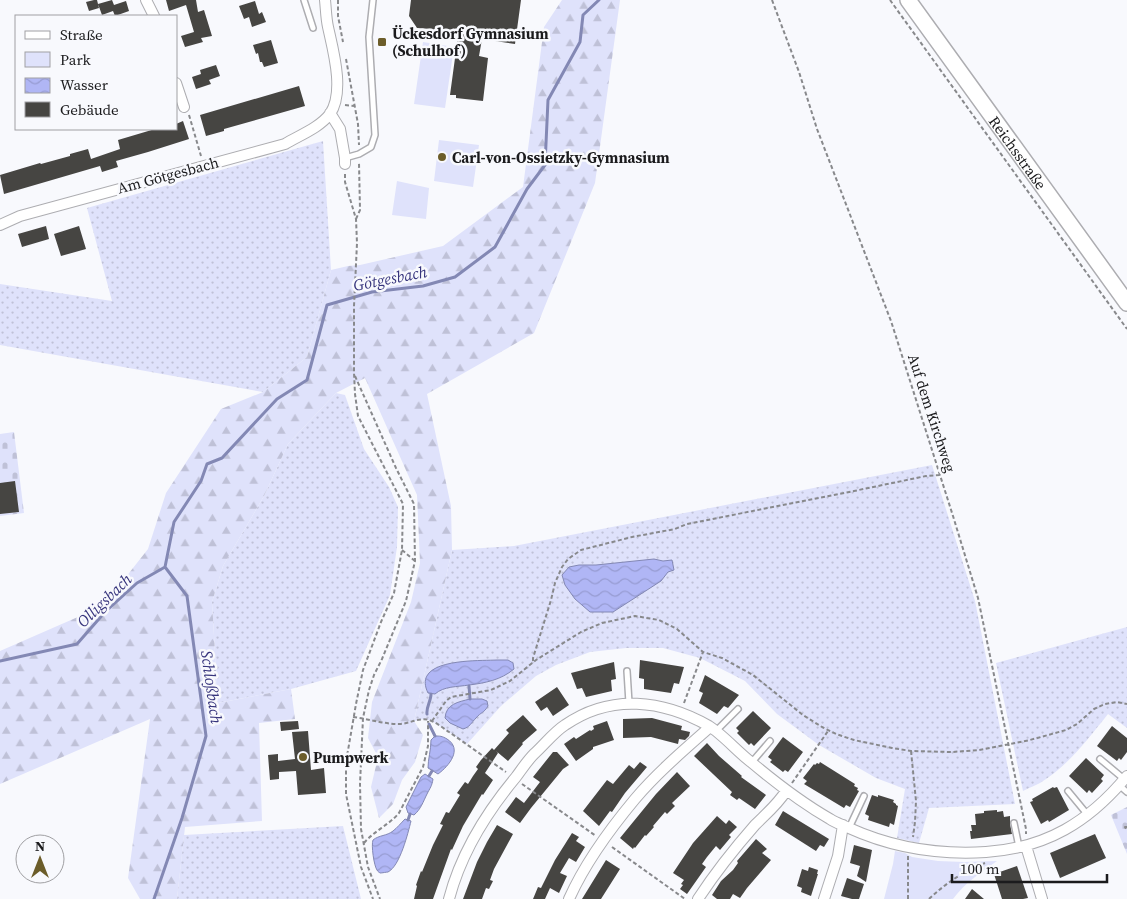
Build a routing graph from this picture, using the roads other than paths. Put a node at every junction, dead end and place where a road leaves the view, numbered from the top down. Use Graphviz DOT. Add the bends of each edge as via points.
graph roads {
  1 [pos="146,0"];
  2 [pos="304,0"];
  3 [pos="325,0"];
  4 [pos="373,0"];
  5 [pos="908,0"];
  6 [pos="154,15"];
  7 [pos="313,28"];
  8 [pos="178,89"];
  9 [pos="184,107"];
  10 [pos="330,113"];
  11 [pos="345,161"];
  12 [pos="0,225"];
  13 [pos="1127,303"];
  14 [pos="627,671"];
  15 [pos="629,704"];
  16 [pos="738,709"];
  17 [pos="712,729"];
  18 [pos="770,741"];
  19 [pos="1100,759"];
  20 [pos="752,763"];
  21 [pos="1124,783"];
  22 [pos="786,791"];
  23 [pos="1068,791"];
  24 [pos="864,796"];
  25 [pos="1087,814"];
  26 [pos="1014,823"];
  27 [pos="846,827"];
  28 [pos="1022,847"];
  29 [pos="449,899"];
  30 [pos="570,899"];
  31 [pos="698,899"];
  32 [pos="824,899"];
  33 [pos="1042,899"];
  1 -- 6 [label="street"];
  2 -- 7 [label="lane"];
  3 -- 10 [label="street" via="337,78"];
  4 -- 11 [label="lane" via="369,37 375,135 371,147"];
  5 -- 13 [label="main road, Reichsstraße"];
  8 -- 9 [label="street"];
  10 -- 11 [label="street" via="340,129"];
  10 -- 12 [label="street, Am Götgesbach" via="318,125 285,144 20,216"];
  14 -- 15 [label="lane"];
  15 -- 17 [label="street" via="680,712"];
  15 -- 29 [label="street" via="591,710 564,725 528,760 477,829"];
  16 -- 17 [label="lane"];
  17 -- 20 [label="street"];
  17 -- 30 [label="street" via="667,766 636,798 602,844"];
  18 -- 20 [label="lane"];
  19 -- 21 [label="lane"];
  20 -- 22 [label="street"];
  21 -- 25 [label="street"];
  22 -- 27 [label="street"];
  22 -- 31 [label="street" via="734,849"];
  23 -- 25 [label="lane"];
  24 -- 27 [label="lane"];
  25 -- 28 [label="street" via="1051,837"];
  26 -- 28 [label="lane"];
  27 -- 28 [label="street" via="910,848 949,852"];
  27 -- 32 [label="street"];
  28 -- 33 [label="street"];
}
